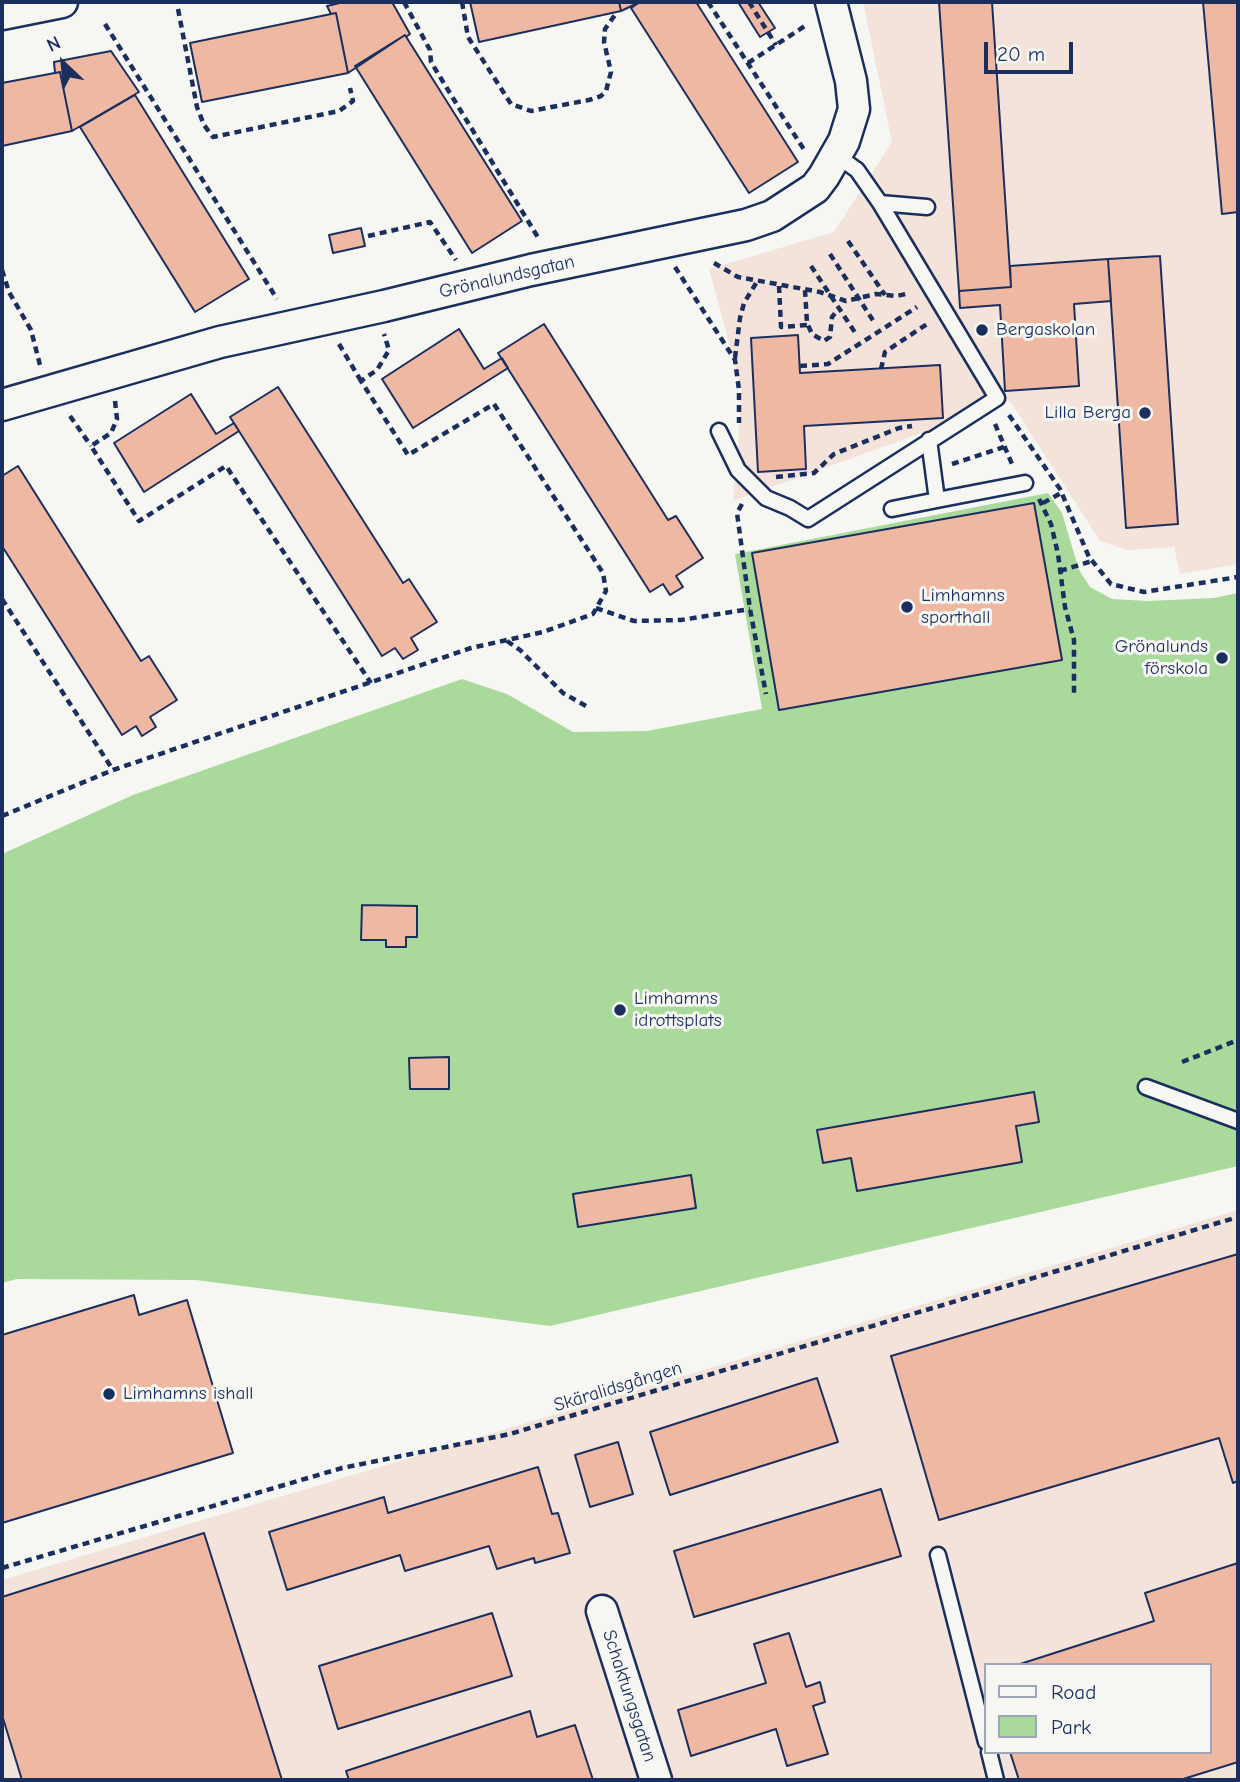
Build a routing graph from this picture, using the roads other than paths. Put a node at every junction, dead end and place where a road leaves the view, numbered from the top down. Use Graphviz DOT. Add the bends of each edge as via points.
graph roads {
  1 [pos="62,2"];
  2 [pos="822,11"];
  3 [pos="2,14"];
  4 [pos="830,166"];
  5 [pos="880,203"];
  6 [pos="927,207"];
  7 [pos="2,405"];
  8 [pos="719,431"];
  9 [pos="929,440"];
  10 [pos="1025,483"];
  11 [pos="937,500"];
  12 [pos="892,509"];
  13 [pos="1146,1087"];
  14 [pos="1238,1121"];
  15 [pos="938,1555"];
  16 [pos="602,1611"];
  17 [pos="984,1734"];
  18 [pos="990,1754"];
  19 [pos="656,1780"];
  20 [pos="996,1780"];
  1 -- 3 [label="street"];
  2 -- 4 [label="street, Grönalundsgatan" via="851,82 854,109"];
  4 -- 5 [label="lane" via="857,170"];
  4 -- 7 [label="street, Grönalundsgatan" via="815,188 791,205 746,225 220,342"];
  5 -- 6 [label="lane"];
  5 -- 9 [label="lane" via="992,401"];
  8 -- 9 [label="lane" via="738,470 765,498 808,519"];
  9 -- 11 [label="lane"];
  10 -- 11 [label="lane"];
  11 -- 12 [label="lane"];
  13 -- 14 [label="lane"];
  15 -- 17 [label="lane"];
  16 -- 19 [label="street, Schaktungsgatan"];
  18 -- 20 [label="lane"];
}
